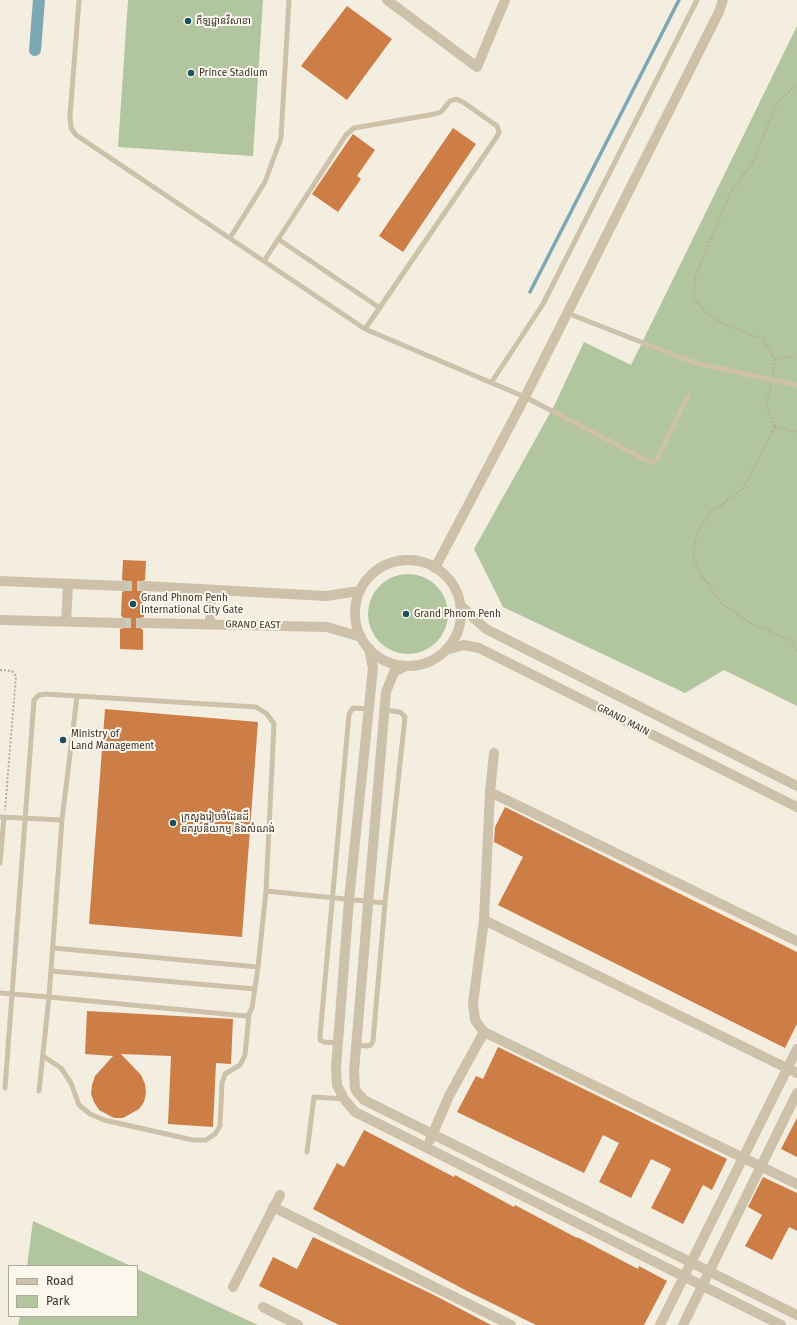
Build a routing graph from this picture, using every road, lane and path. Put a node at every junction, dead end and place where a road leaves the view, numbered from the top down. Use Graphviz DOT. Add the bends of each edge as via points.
graph roads {
  1 [pos="79,0"];
  2 [pos="289,0"];
  3 [pos="387,0"];
  4 [pos="505,0"];
  5 [pos="697,0"];
  6 [pos="723,0"];
  7 [pos="797,84"];
  8 [pos="230,238"];
  9 [pos="278,239"];
  10 [pos="264,261"];
  11 [pos="380,308"];
  12 [pos="567,313"];
  13 [pos="365,329"];
  14 [pos="775,360"];
  15 [pos="491,383"];
  16 [pos="797,385"];
  17 [pos="688,396"];
  18 [pos="525,397"];
  19 [pos="797,432"];
  20 [pos="435,568"];
  21 [pos="0,581"];
  22 [pos="68,584"];
  23 [pos="122,586"];
  24 [pos="145,586"];
  25 [pos="211,591"];
  26 [pos="359,591"];
  27 [pos="460,605"];
  28 [pos="0,620"];
  29 [pos="66,622"];
  30 [pos="121,623"];
  31 [pos="143,623"];
  32 [pos="210,624"];
  33 [pos="360,637"];
  34 [pos="369,649"];
  35 [pos="446,650"];
  36 [pos="797,651"];
  37 [pos="406,666"];
  38 [pos="0,670"];
  39 [pos="76,696"];
  40 [pos="368,709"];
  41 [pos="384,710"];
  42 [pos="494,753"];
  43 [pos="797,786"];
  44 [pos="490,792"];
  45 [pos="797,807"];
  46 [pos="2,817"];
  47 [pos="24,818"];
  48 [pos="62,820"];
  49 [pos="0,863"];
  50 [pos="266,891"];
  51 [pos="332,898"];
  52 [pos="349,900"];
  53 [pos="367,902"];
  54 [pos="385,903"];
  55 [pos="484,920"];
  56 [pos="797,941"];
  57 [pos="53,948"];
  58 [pos="258,967"];
  59 [pos="51,971"];
  60 [pos="255,989"];
  61 [pos="0,993"];
  62 [pos="12,994"];
  63 [pos="49,997"];
  64 [pos="249,1014"];
  65 [pos="484,1032"];
  66 [pos="338,1043"];
  67 [pos="356,1045"];
  68 [pos="797,1049"];
  69 [pos="43,1056"];
  70 [pos="788,1068"];
  71 [pos="797,1073"];
  72 [pos="5,1088"];
  73 [pos="40,1091"];
  74 [pos="357,1092"];
  75 [pos="797,1093"];
  76 [pos="344,1099"];
  77 [pos="433,1134"];
  78 [pos="426,1147"];
  79 [pos="307,1152"];
  80 [pos="743,1158"];
  81 [pos="761,1166"];
  82 [pos="797,1184"];
  83 [pos="280,1195"];
  84 [pos="273,1207"];
  85 [pos="691,1262"];
  86 [pos="709,1271"];
  87 [pos="684,1277"];
  88 [pos="702,1286"];
  89 [pos="233,1287"];
  90 [pos="263,1308"];
  91 [pos="797,1315"];
  92 [pos="298,1325"];
  93 [pos="511,1325"];
  94 [pos="660,1325"];
  95 [pos="683,1325"];
  96 [pos="781,1325"];
  1 -- 8 [label="lane" via="71,128 76,135"];
  2 -- 8 [label="lane" via="281,138 265,182"];
  3 -- 4 [label="street" via="477,67"];
  5 -- 15 [label="lane" via="543,304"];
  6 -- 12 [label="street"];
  7 -- 14 [label="path" via="776,105 752,164 730,193 695,277 694,298 705,312 721,323 762,339"];
  8 -- 10 [label="lane"];
  9 -- 10 [label="lane"];
  9 -- 11 [label="lane"];
  9 -- 11 [label="lane" via="346,136 354,128 435,114 441,112 450,101 456,99 463,102 497,126 499,132"];
  10 -- 13 [label="lane"];
  11 -- 13 [label="lane"];
  12 -- 16 [label="lane" via="695,362"];
  12 -- 18 [label="street"];
  13 -- 15 [label="lane"];
  15 -- 18 [label="lane"];
  17 -- 18 [label="lane" via="657,459 652,463"];
  18 -- 20 [label="street"];
  19 -- 36 [label="path" via="775,427 742,490 709,513 698,533 693,554 698,570 722,604 752,624 793,641"];
  20 -- 26 [label="street" via="418,561 391,563 377,569"];
  20 -- 27 [label="street" via="456,590"];
  21 -- 22 [label="street"];
  22 -- 23 [label="street"];
  22 -- 29 [label="street"];
  24 -- 25 [label="street"];
  25 -- 26 [label="street" via="326,596"];
  25 -- 32 [label="street"];
  26 -- 33 [label="street" via="355,607"];
  27 -- 35 [label="street" via="457,634"];
  27 -- 43 [label="street, GRAND MAIN" via="486,629"];
  28 -- 29 [label="street"];
  29 -- 30 [label="street"];
  31 -- 32 [label="street, GRAND EAST"];
  32 -- 33 [label="street, GRAND EAST" via="327,627"];
  33 -- 34 [label="street"];
  34 -- 37 [label="street" via="382,660"];
  34 -- 40 [label="street" via="373,668"];
  35 -- 37 [label="street" via="431,661"];
  35 -- 45 [label="street, GRAND MAIN" via="464,645 479,648"];
  37 -- 41 [label="street" via="394,672 389,681"];
  38 -- 46 [label="path" via="12,671 16,676"];
  39 -- 47 [label="lane" via="45,694 34,700"];
  39 -- 48 [label="lane"];
  39 -- 50 [label="lane" via="256,707 267,714 274,724"];
  40 -- 51 [label="lane" via="353,708 349,714"];
  40 -- 52 [label="street"];
  41 -- 53 [label="street"];
  41 -- 54 [label="lane" via="400,712 405,717"];
  42 -- 44 [label="street"];
  44 -- 55 [label="street"];
  44 -- 56 [label="street"];
  46 -- 47 [label="lane"];
  46 -- 49 [label="lane"];
  47 -- 48 [label="lane"];
  47 -- 62 [label="lane"];
  48 -- 57 [label="lane"];
  50 -- 51 [label="lane"];
  50 -- 58 [label="lane"];
  51 -- 52 [label="lane"];
  51 -- 66 [label="lane" via="320,1040"];
  52 -- 53 [label="lane"];
  52 -- 66 [label="street"];
  53 -- 54 [label="lane"];
  53 -- 67 [label="street"];
  54 -- 67 [label="lane" via="373,1041 367,1046"];
  55 -- 65 [label="street" via="473,1003 475,1020"];
  55 -- 70 [label="street"];
  57 -- 58 [label="lane"];
  57 -- 59 [label="lane"];
  58 -- 60 [label="lane"];
  59 -- 60 [label="lane"];
  59 -- 63 [label="lane"];
  60 -- 64 [label="lane"];
  61 -- 62 [label="lane"];
  62 -- 63 [label="lane"];
  62 -- 72 [label="lane"];
  63 -- 64 [label="lane" via="246,1016"];
  63 -- 69 [label="lane"];
  64 -- 69 [label="lane" via="245,1055 240,1065 225,1074 222,1083 220,1126 215,1134 206,1140 193,1140 104,1120 90,1114 79,1105 61,1068"];
  65 -- 77 [label="street" via="449,1096"];
  65 -- 80 [label="street"];
  66 -- 67 [label="street"];
  66 -- 76 [label="street" via="337,1085"];
  67 -- 74 [label="street" via="354,1071"];
  68 -- 70 [label="street"];
  69 -- 73 [label="lane"];
  70 -- 71 [label="street"];
  70 -- 80 [label="street"];
  74 -- 76 [label="street"];
  74 -- 77 [label="street" via="364,1100"];
  75 -- 81 [label="street"];
  76 -- 78 [label="street" via="356,1112"];
  76 -- 79 [label="lane" via="314,1097"];
  77 -- 78 [label="street"];
  77 -- 85 [label="street"];
  78 -- 87 [label="street"];
  80 -- 81 [label="street"];
  80 -- 85 [label="street"];
  81 -- 82 [label="street"];
  81 -- 86 [label="street"];
  83 -- 84 [label="street"];
  84 -- 89 [label="street"];
  84 -- 93 [label="street"];
  85 -- 86 [label="street"];
  85 -- 87 [label="street"];
  86 -- 88 [label="street"];
  86 -- 91 [label="street"];
  87 -- 88 [label="street"];
  87 -- 94 [label="street"];
  88 -- 95 [label="street"];
  88 -- 96 [label="street"];
  90 -- 92 [label="street"];
}
